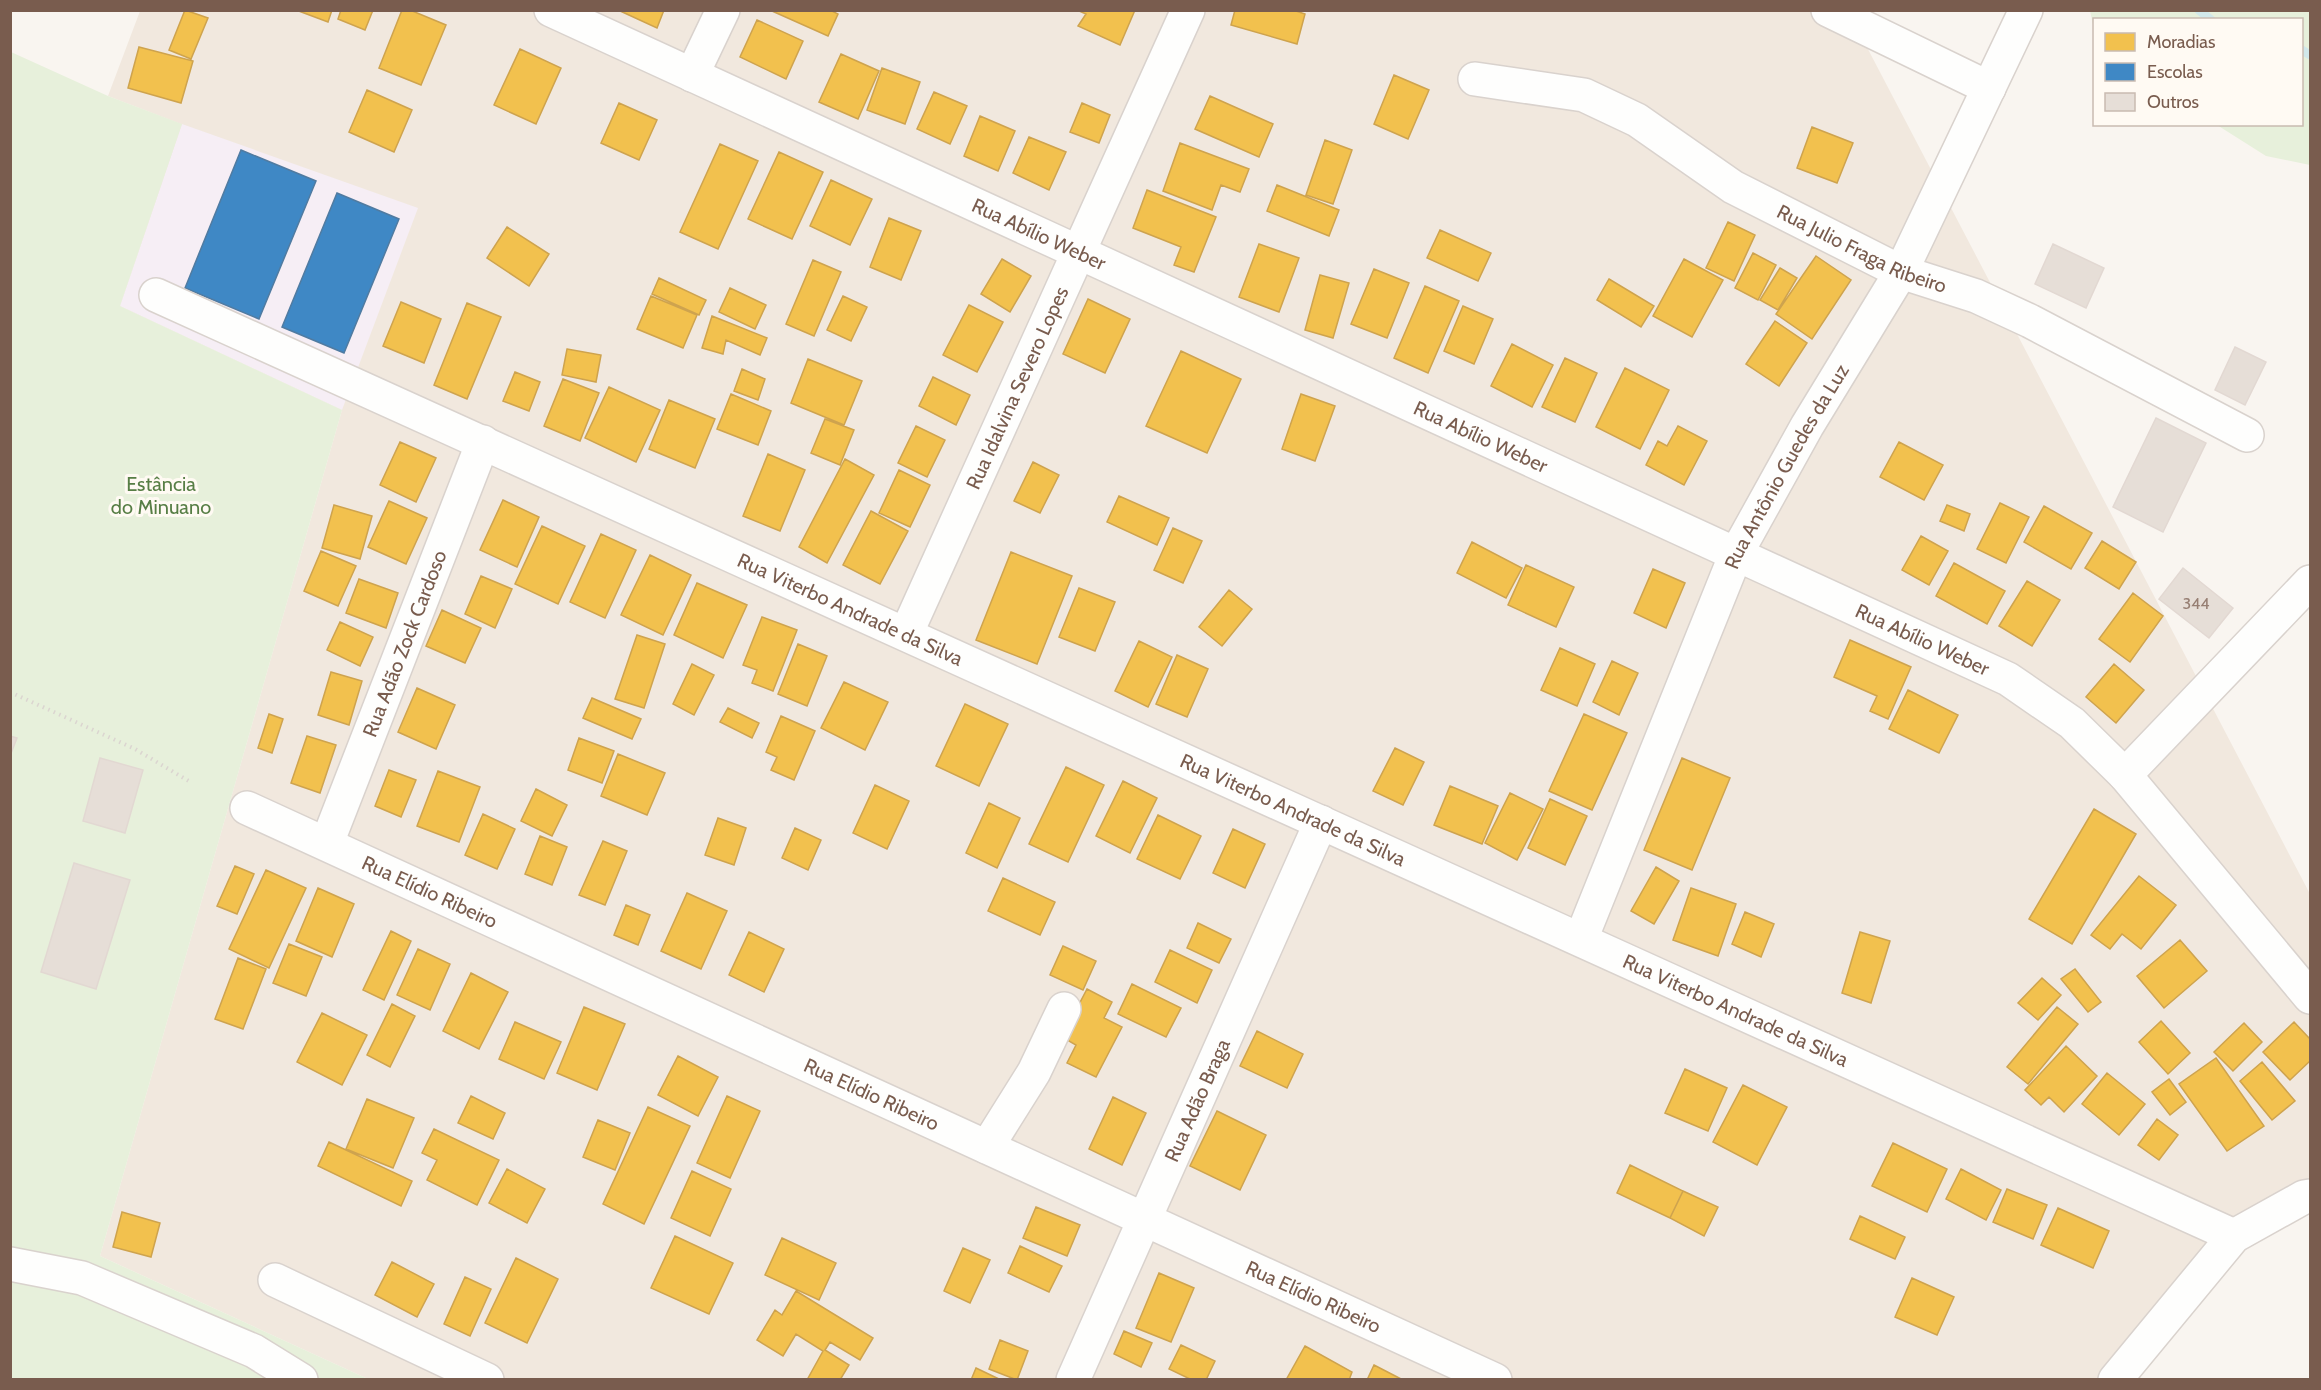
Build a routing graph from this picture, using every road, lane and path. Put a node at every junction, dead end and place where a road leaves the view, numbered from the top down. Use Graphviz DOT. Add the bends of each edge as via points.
graph roads {
  1 [pos="551,10"];
  2 [pos="723,10"];
  3 [pos="1188,10"];
  4 [pos="1828,10"];
  5 [pos="2026,10"];
  6 [pos="692,75"];
  7 [pos="1475,79"];
  8 [pos="1989,88"];
  9 [pos="1078,252"];
  10 [pos="1901,272"];
  11 [pos="156,295"];
  12 [pos="2247,435"];
  13 [pos="483,442"];
  14 [pos="1736,554"];
  15 [pos="2304,589"];
  16 [pos="906,634"];
  17 [pos="10,692"];
  18 [pos="2125,776"];
  19 [pos="192,783"];
  20 [pos="247,808"];
  21 [pos="1321,822"];
  22 [pos="327,843"];
  23 [pos="1581,939"];
  24 [pos="2310,997"];
  25 [pos="1064,1010"];
  26 [pos="987,1147"];
  27 [pos="2310,1196"];
  28 [pos="1144,1219"];
  29 [pos="2234,1236"];
  30 [pos="10,1264"];
  31 [pos="275,1280"];
  32 [pos="301,1380"];
  33 [pos="487,1380"];
  34 [pos="1073,1380"];
  35 [pos="1495,1380"];
  36 [pos="2115,1380"];
  1 -- 6 [label="street, Rua Abílio Weber"];
  2 -- 6 [label="street"];
  3 -- 9 [label="street, Rua Idalvina Severo Lopes"];
  4 -- 8 [label="street"];
  5 -- 8 [label="street, Rua Antônio Guedes da Luz"];
  6 -- 9 [label="street, Rua Abílio Weber"];
  7 -- 10 [label="street, Rua Julio Fraga Ribeiro" via="1584,95 1637,120 1733,187"];
  8 -- 10 [label="street, Rua Antônio Guedes da Luz"];
  9 -- 14 [label="street, Rua Abílio Weber"];
  9 -- 16 [label="street, Rua Idalvina Severo Lopes"];
  10 -- 12 [label="street, Rua Julio Fraga Ribeiro" via="1976,296 2030,321"];
  10 -- 14 [label="street, Rua Antônio Guedes da Luz" via="1806,426"];
  11 -- 13 [label="street, Rua Viterbo Andrade da Silva"];
  13 -- 16 [label="street, Rua Viterbo Andrade da Silva"];
  13 -- 22 [label="street, Rua Adão Zock Cardoso"];
  14 -- 18 [label="street, Rua Abílio Weber" via="2008,679 2072,723"];
  14 -- 23 [label="street, Rua Antônio Guedes da Luz"];
  15 -- 18 [label="street"];
  16 -- 21 [label="street, Rua Viterbo Andrade da Silva"];
  17 -- 19 [label="path" via="135,748"];
  18 -- 24 [label="street, Rua Abílio Weber"];
  20 -- 22 [label="street, Rua Elídio Ribeiro"];
  21 -- 23 [label="street, Rua Viterbo Andrade da Silva"];
  21 -- 28 [label="street, Rua Adão Braga"];
  22 -- 26 [label="street, Rua Elídio Ribeiro"];
  23 -- 29 [label="street, Rua Viterbo Andrade da Silva"];
  25 -- 26 [label="street" via="1034,1072"];
  26 -- 28 [label="street, Rua Elídio Ribeiro"];
  27 -- 29 [label="street"];
  28 -- 34 [label="street, Rua Adão Braga"];
  28 -- 35 [label="street, Rua Elídio Ribeiro"];
  29 -- 36 [label="street"];
  30 -- 32 [label="street" via="82,1278 254,1351"];
  31 -- 33 [label="street"];
}
